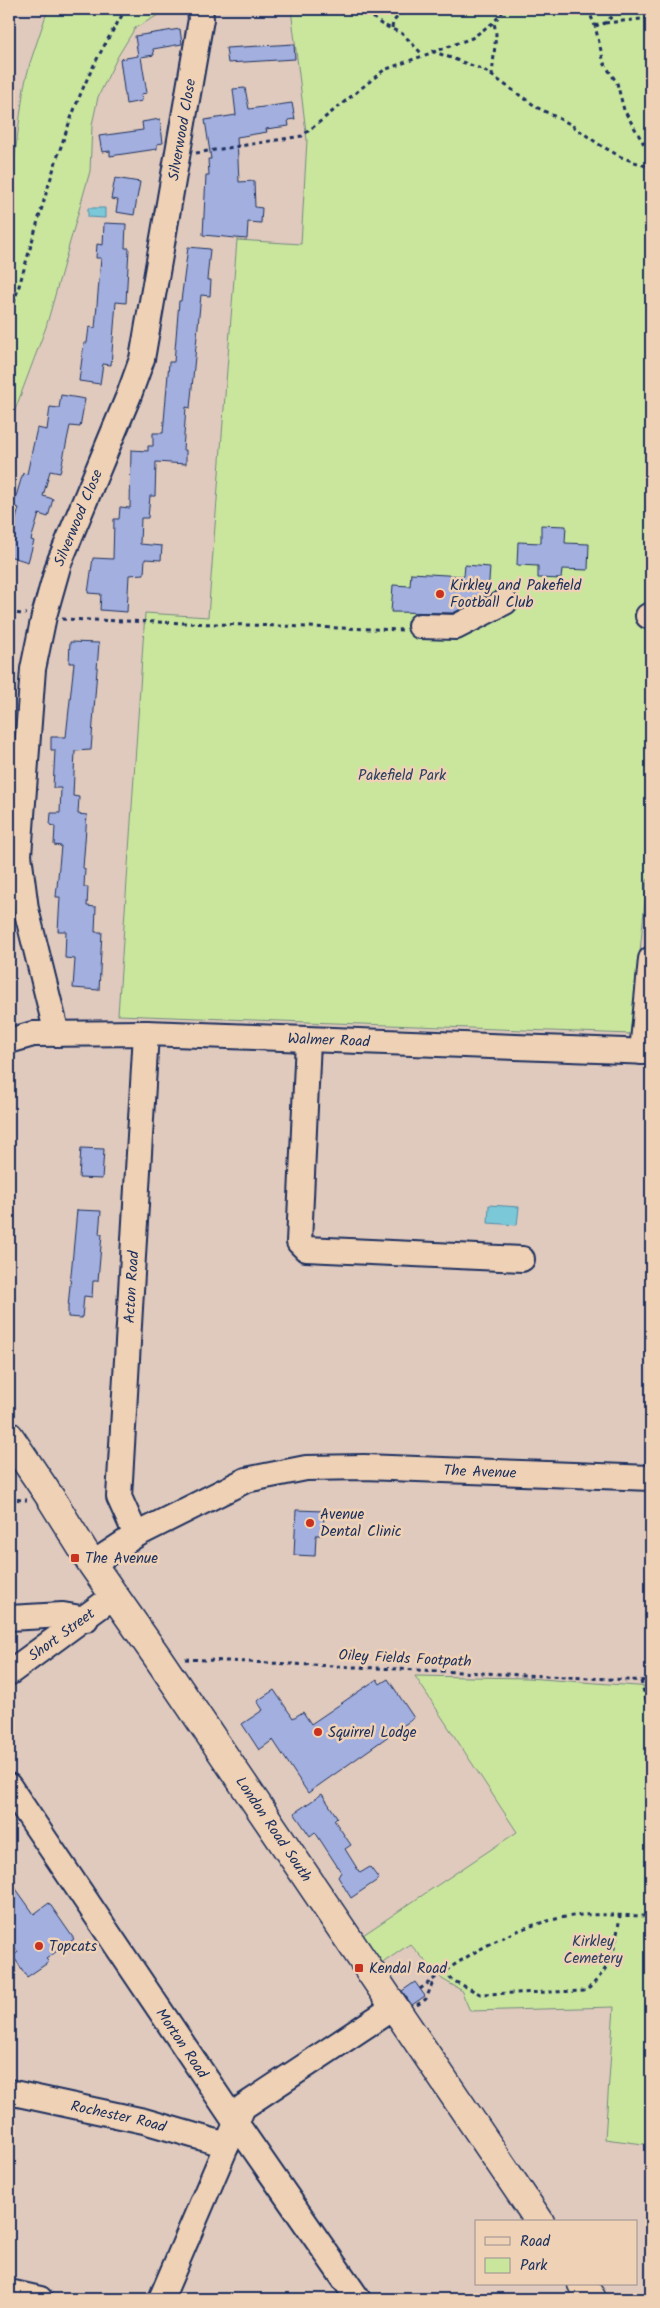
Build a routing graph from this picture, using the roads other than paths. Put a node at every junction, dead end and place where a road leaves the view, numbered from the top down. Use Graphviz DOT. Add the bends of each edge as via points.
graph roads {
  1 [pos="200,9"];
  2 [pos="505,602"];
  3 [pos="409,628"];
  4 [pos="651,959"];
  5 [pos="146,1033"];
  6 [pos="57,1034"];
  7 [pos="308,1040"];
  8 [pos="9,1042"];
  9 [pos="647,1052"];
  10 [pos="522,1258"];
  11 [pos="9,1436"];
  12 [pos="651,1478"];
  13 [pos="136,1535"];
  14 [pos="92,1564"];
  15 [pos="114,1596"];
  16 [pos="9,1618"];
  17 [pos="86,1619"];
  18 [pos="9,1673"];
  19 [pos="9,1786"];
  20 [pos="394,2007"];
  21 [pos="9,2092"];
  22 [pos="231,2134"];
  23 [pos="539,2220"];
  24 [pos="583,2286"];
  25 [pos="9,2292"];
  26 [pos="40,2299"];
  27 [pos="161,2299"];
  28 [pos="358,2299"];
  29 [pos="592,2299"];
  1 -- 6 [label="street, Silverwood Close" via="201,20 142,359 59,563 33,669 19,855 26,910"];
  2 -- 3 [label="street" via="456,627"];
  4 -- 9 [label="street"];
  5 -- 6 [label="street, Walmer Road"];
  5 -- 7 [label="street, Walmer Road"];
  5 -- 13 [label="street, Acton Road" via="119,1497"];
  6 -- 8 [label="street, Walmer Road" via="33,1034"];
  7 -- 9 [label="street, Walmer Road"];
  7 -- 10 [label="street" via="299,1242 306,1249"];
  11 -- 14 [label="main road, London Road South"];
  12 -- 13 [label="street, The Avenue" via="364,1466 306,1468 246,1480"];
  13 -- 14 [label="street, The Avenue"];
  14 -- 15 [label="main road, London Road South"];
  15 -- 17 [label="street, Short Street"];
  15 -- 20 [label="main road, London Road South"];
  16 -- 17 [label="street" via="63,1615"];
  17 -- 18 [label="street, Short Street"];
  19 -- 22 [label="street, Morton Road"];
  20 -- 22 [label="street" via="243,2107"];
  20 -- 23 [label="main road, London Road South"];
  21 -- 22 [label="street, Rochester Road" via="144,2121"];
  22 -- 27 [label="street"];
  22 -- 28 [label="street, Morton Road"];
  24 -- 29 [label="main road"];
  25 -- 26 [label="street"];
}
